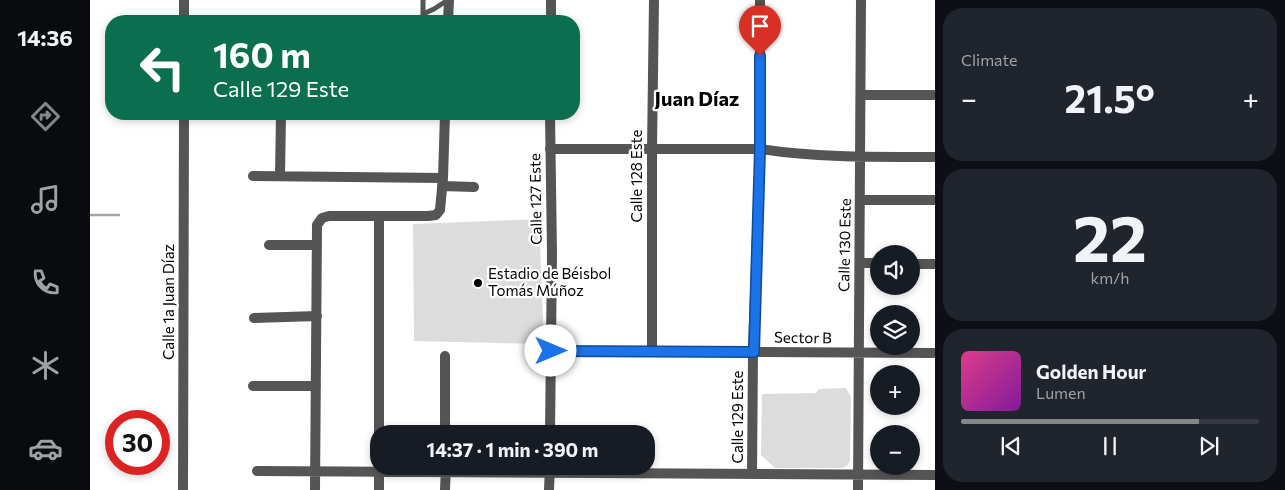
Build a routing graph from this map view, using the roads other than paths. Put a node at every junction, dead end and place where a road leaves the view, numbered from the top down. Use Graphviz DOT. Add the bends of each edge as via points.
graph roads {
  1 [pos="184,0"];
  2 [pos="423,0"];
  3 [pos="448,0"];
  4 [pos="551,0"];
  5 [pos="654,0"];
  6 [pos="760,0"];
  7 [pos="861,0"];
  8 [pos="423,14"];
  9 [pos="184,15"];
  10 [pos="448,15"];
  11 [pos="551,15"];
  12 [pos="861,95"];
  13 [pos="935,95"];
  14 [pos="184,120"];
  15 [pos="281,120"];
  16 [pos="445,120"];
  17 [pos="550,120"];
  18 [pos="550,149"];
  19 [pos="652,149"];
  20 [pos="760,149"];
  21 [pos="860,157"];
  22 [pos="935,157"];
  23 [pos="253,176"];
  24 [pos="280,176"];
  25 [pos="443,182"];
  26 [pos="474,187"];
  27 [pos="860,200"];
  28 [pos="935,200"];
  29 [pos="379,217"];
  30 [pos="269,245"];
  31 [pos="317,245"];
  32 [pos="860,263"];
  33 [pos="870,263"];
  34 [pos="920,264"];
  35 [pos="935,264"];
  36 [pos="317,316"];
  37 [pos="254,318"];
  38 [pos="551,351"];
  39 [pos="652,351"];
  40 [pos="754,352"];
  41 [pos="859,353"];
  42 [pos="935,353"];
  43 [pos="445,356"];
  44 [pos="253,386"];
  45 [pos="316,386"];
  46 [pos="379,425"];
  47 [pos="445,425"];
  48 [pos="550,425"];
  49 [pos="257,471"];
  50 [pos="370,471"];
  51 [pos="315,472"];
  52 [pos="655,472"];
  53 [pos="752,474"];
  54 [pos="858,474"];
  55 [pos="379,475"];
  56 [pos="446,475"];
  57 [pos="550,475"];
  58 [pos="935,476"];
  59 [pos="183,490"];
  60 [pos="315,490"];
  61 [pos="379,490"];
  62 [pos="445,490"];
  63 [pos="549,490"];
  64 [pos="858,490"];
  1 -- 9 [label="street"];
  2 -- 8 [label="lane"];
  3 -- 8 [label="lane"];
  3 -- 10 [label="street"];
  4 -- 11 [label="street"];
  5 -- 19 [label="street, Calle 128 Este"];
  6 -- 20 [label="street, Calle 129 Este"];
  7 -- 12 [label="street, Calle 130 Este"];
  12 -- 13 [label="street"];
  12 -- 21 [label="street, Calle 130 Este"];
  14 -- 59 [label="street, Calle 1a Juan Díaz"];
  15 -- 24 [label="street"];
  16 -- 25 [label="street"];
  17 -- 18 [label="street, Calle 127 Este"];
  18 -- 19 [label="street"];
  18 -- 38 [label="street, Calle 127 Este"];
  19 -- 20 [label="street"];
  19 -- 39 [label="street, Calle 128 Este"];
  20 -- 21 [label="street" via="790,154"];
  20 -- 40 [label="street, Calle 129 Este"];
  21 -- 22 [label="street"];
  21 -- 27 [label="street, Calle 130 Este"];
  23 -- 24 [label="street"];
  24 -- 25 [label="street"];
  25 -- 26 [label="street"];
  25 -- 29 [label="street" via="440,210 436,215"];
  27 -- 28 [label="street"];
  27 -- 32 [label="street, Calle 130 Este"];
  29 -- 31 [label="street" via="322,218 317,225"];
  29 -- 46 [label="street"];
  30 -- 31 [label="street"];
  31 -- 36 [label="street"];
  32 -- 33 [label="street"];
  32 -- 41 [label="street, Calle 130 Este"];
  34 -- 35 [label="street"];
  36 -- 37 [label="street"];
  36 -- 45 [label="street"];
  38 -- 39 [label="street, Sector B"];
  38 -- 48 [label="street, Calle 127 Este"];
  39 -- 40 [label="street, Sector B"];
  40 -- 41 [label="street, Sector B"];
  40 -- 53 [label="street, Calle 129 Este"];
  41 -- 42 [label="street, Sector B"];
  41 -- 54 [label="street, Calle 130 Este"];
  43 -- 47 [label="street"];
  44 -- 45 [label="street"];
  45 -- 51 [label="street"];
  49 -- 51 [label="street"];
  50 -- 51 [label="street"];
  51 -- 60 [label="street"];
  52 -- 53 [label="street"];
  53 -- 54 [label="street"];
  54 -- 58 [label="street"];
  54 -- 64 [label="street, Calle 130 Este"];
  55 -- 61 [label="street"];
  56 -- 62 [label="street"];
  57 -- 63 [label="street"];
}
